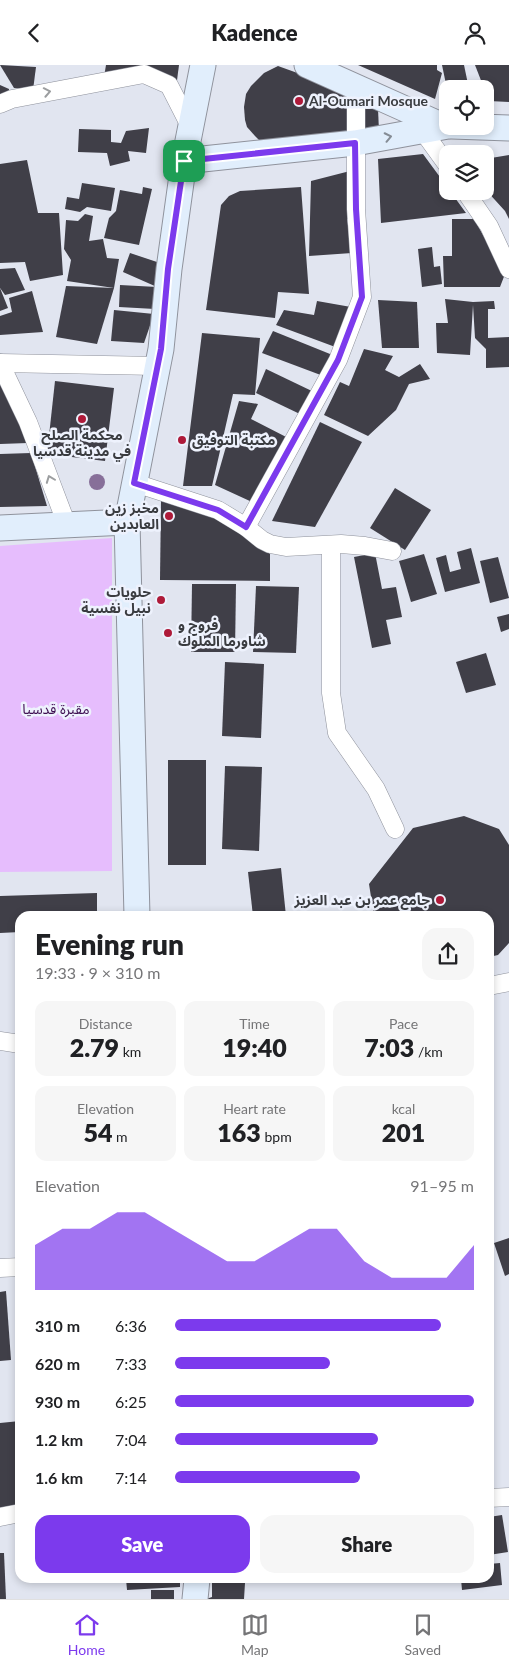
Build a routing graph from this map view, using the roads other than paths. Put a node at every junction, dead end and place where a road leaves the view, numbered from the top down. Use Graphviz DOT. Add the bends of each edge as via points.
graph roads {
  1 [pos="203,65"];
  2 [pos="307,65"];
  3 [pos="356,86"];
  4 [pos="0,104"];
  5 [pos="439,126"];
  6 [pos="439,127"];
  7 [pos="191,128"];
  8 [pos="494,128"];
  9 [pos="509,128"];
  10 [pos="355,143"];
  11 [pos="184,161"];
  12 [pos="471,200"];
  13 [pos="509,269"];
  14 [pos="0,363"];
  15 [pos="157,366"];
  16 [pos="134,483"];
  17 [pos="127,522"];
  18 [pos="67,525"];
  19 [pos="246,527"];
  20 [pos="0,528"];
  21 [pos="331,545"];
  22 [pos="392,551"];
  23 [pos="395,829"];
  24 [pos="137,911"];
  25 [pos="509,982"];
  26 [pos="494,985"];
  27 [pos="0,1041"];
  28 [pos="15,1043"];
  29 [pos="15,1267"];
  30 [pos="0,1268"];
  31 [pos="509,1497"];
  32 [pos="494,1498"];
  33 [pos="15,1514"];
  34 [pos="0,1517"];
  35 [pos="197,1583"];
  36 [pos="195,1599"];
  1 -- 7 [label="main road"];
  2 -- 3 [label="main road"];
  3 -- 5 [label="main road"];
  3 -- 10 [label="street"];
  4 -- 7 [label="street, one-way" via="144,74 169,85"];
  10 -- 6 [label="main road, one-way"];
  7 -- 11 [label="main road"];
  8 -- 9 [label="main road"];
  10 -- 11 [label="main road"];
  10 -- 19 [label="street" via="362,297 338,360"];
  11 -- 15 [label="main road"];
  12 -- 13 [label="street" via="489,226"];
  14 -- 15 [label="street"];
  18 -- 14 [label="street, one-way" via="28,421"];
  15 -- 16 [label="main road"];
  16 -- 17 [label="main road"];
  16 -- 19 [label="street" via="218,510"];
  17 -- 18 [label="main road"];
  17 -- 24 [label="main road"];
  18 -- 20 [label="main road"];
  19 -- 21 [label="street" via="270,545"];
  21 -- 22 [label="street"];
  21 -- 23 [label="street" via="331,693 337,733 376,789"];
  25 -- 26 [label="street"];
  27 -- 28 [label="street"];
  29 -- 30 [label="street"];
  31 -- 32 [label="street"];
  33 -- 34 [label="street"];
  35 -- 36 [label="main road"];
}
